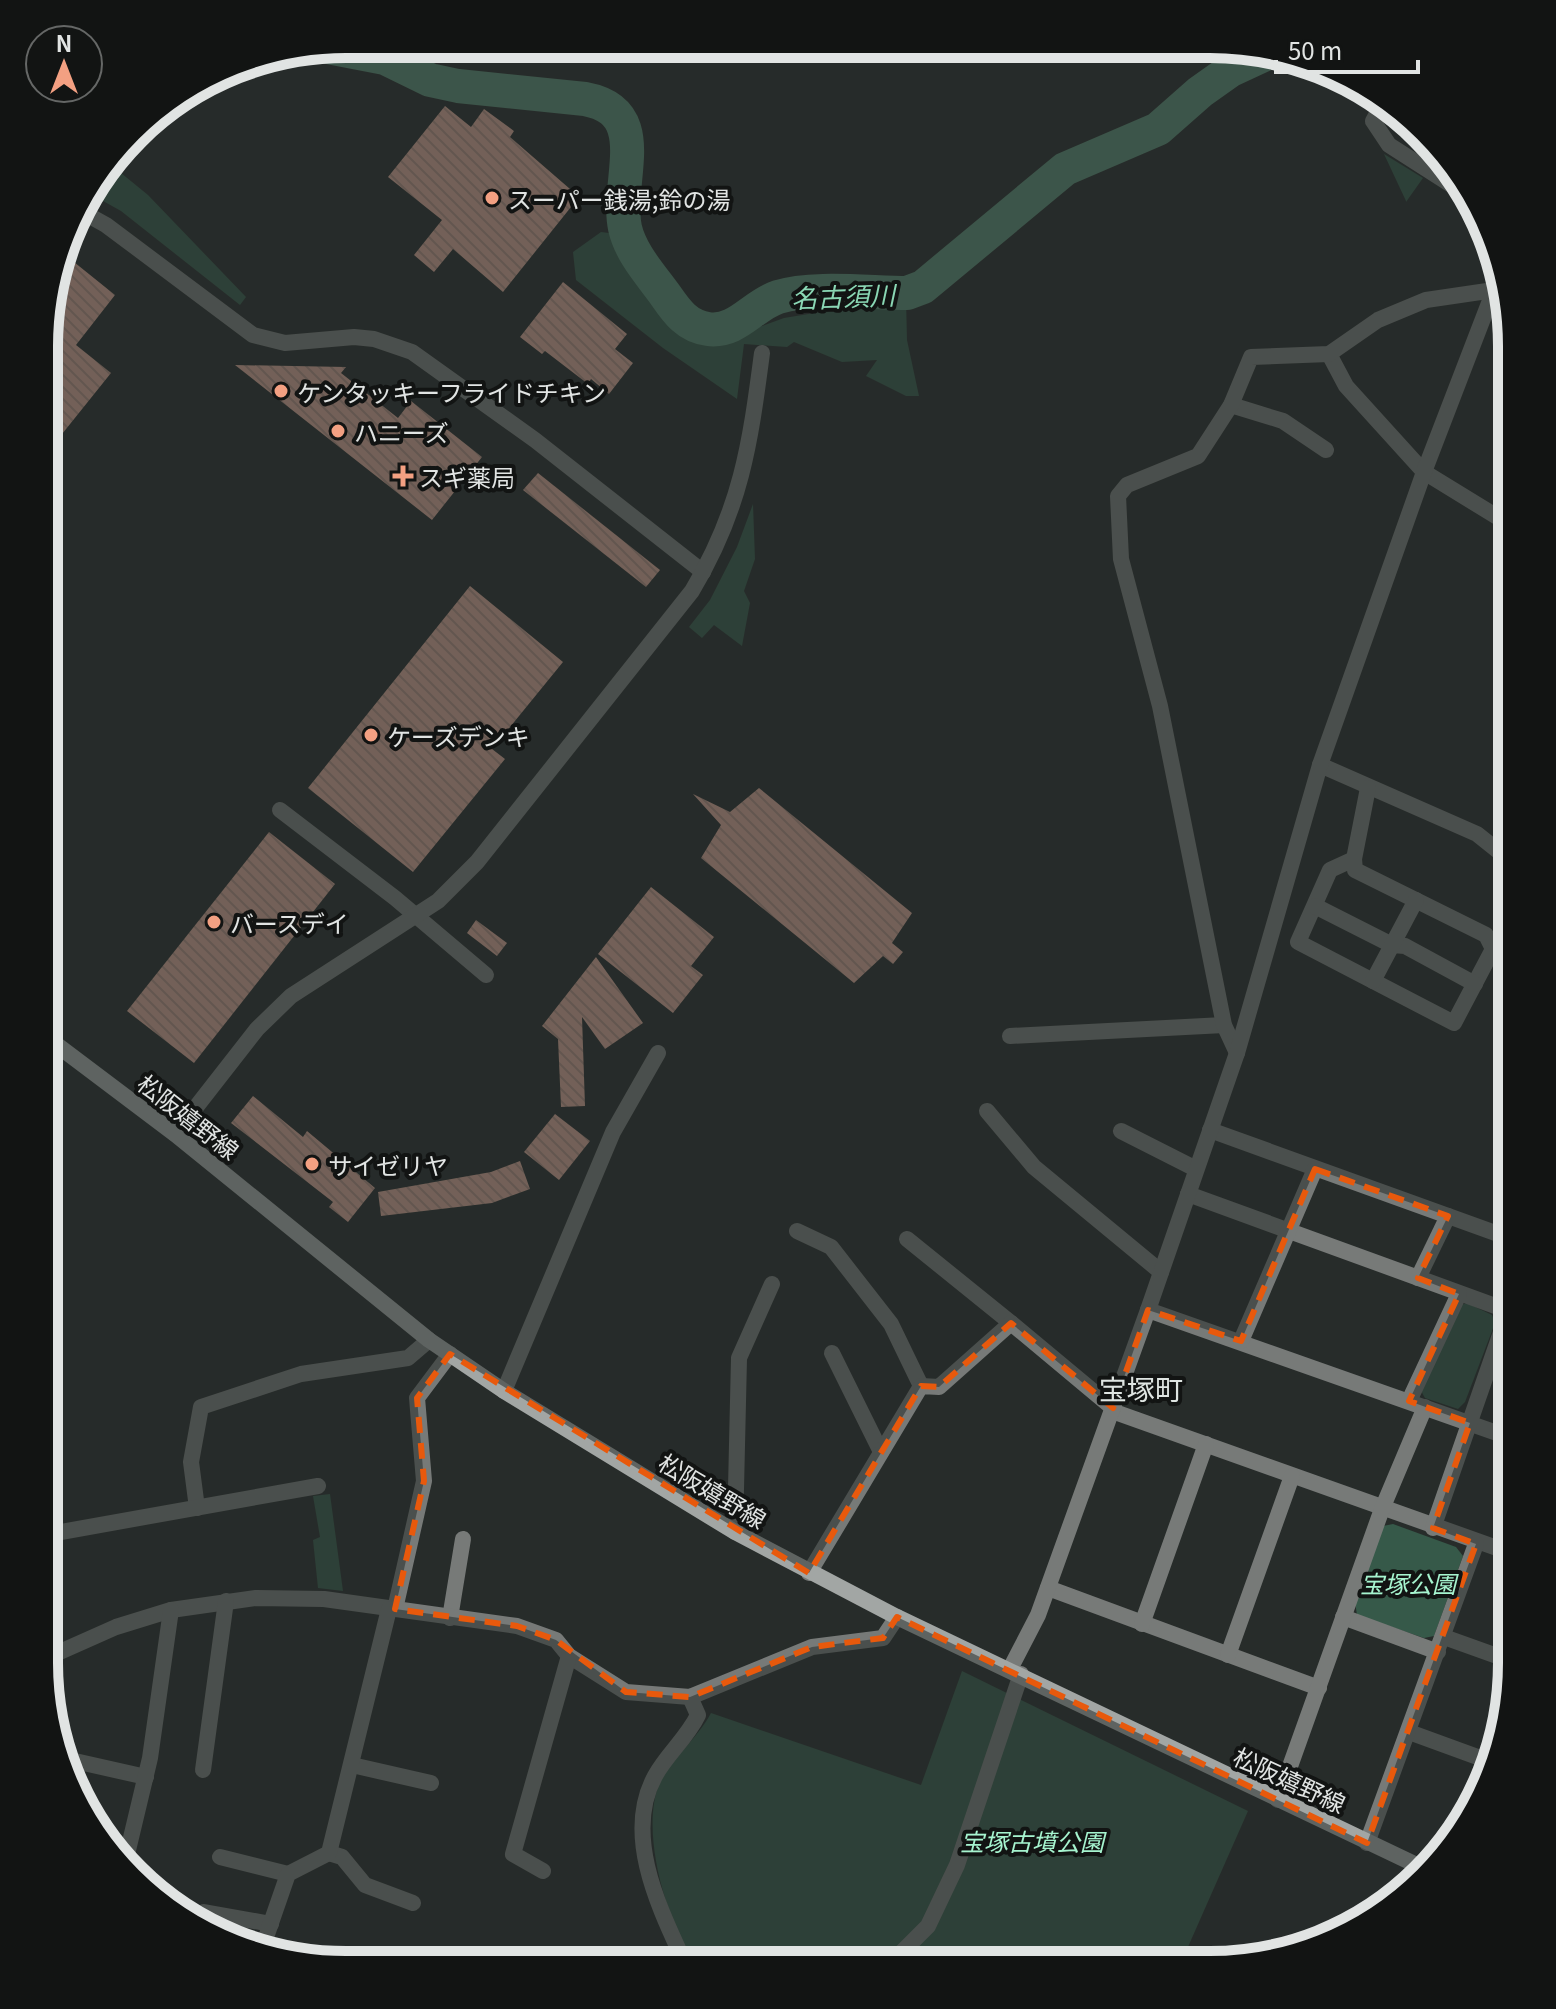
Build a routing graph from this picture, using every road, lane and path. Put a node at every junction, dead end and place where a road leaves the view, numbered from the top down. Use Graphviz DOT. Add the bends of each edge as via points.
graph roads {
  1 [pos="1378,113"];
  2 [pos="1445,181"];
  3 [pos="90,216"];
  4 [pos="1491,286"];
  5 [pos="1492,292"];
  6 [pos="762,353"];
  7 [pos="1329,354"];
  8 [pos="1231,405"];
  9 [pos="1326,450"];
  10 [pos="1424,472"];
  11 [pos="1498,517"];
  12 [pos="703,572"];
  13 [pos="1320,765"];
  14 [pos="1368,788"];
  15 [pos="280,810"];
  16 [pos="1498,851"];
  17 [pos="1354,859"];
  18 [pos="1416,900"];
  19 [pos="1315,906"];
  20 [pos="414,916"];
  21 [pos="1392,945"];
  22 [pos="486,975"];
  23 [pos="1373,981"];
  24 [pos="1475,984"];
  25 [pos="1224,1025"];
  26 [pos="1010,1036"];
  27 [pos="58,1046"];
  28 [pos="658,1053"];
  29 [pos="1237,1053"];
  30 [pos="987,1111"];
  31 [pos="1210,1130"];
  32 [pos="1121,1131"];
  33 [pos="175,1134"];
  34 [pos="1196,1169"];
  35 [pos="1315,1169"];
  36 [pos="1188,1194"];
  37 [pos="1448,1216"];
  38 [pos="1288,1229"];
  39 [pos="797,1231"];
  40 [pos="1498,1234"];
  41 [pos="907,1239"];
  42 [pos="1161,1272"];
  43 [pos="1418,1278"];
  44 [pos="772,1284"];
  45 [pos="1459,1294"];
  46 [pos="1498,1307"];
  47 [pos="1148,1310"];
  48 [pos="1011,1323"];
  49 [pos="429,1340"];
  50 [pos="1241,1341"];
  51 [pos="1498,1345"];
  52 [pos="832,1353"];
  53 [pos="450,1354"];
  54 [pos="921,1386"];
  55 [pos="504,1391"];
  56 [pos="1417,1404"];
  57 [pos="1112,1409"];
  58 [pos="1470,1423"];
  59 [pos="1498,1433"];
  60 [pos="1206,1444"];
  61 [pos="881,1452"];
  62 [pos="1292,1476"];
  63 [pos="318,1486"];
  64 [pos="197,1508"];
  65 [pos="1382,1509"];
  66 [pos="1433,1528"];
  67 [pos="735,1532"];
  68 [pos="58,1533"];
  69 [pos="463,1539"];
  70 [pos="1476,1544"];
  71 [pos="1498,1550"];
  72 [pos="809,1573"];
  73 [pos="1048,1588"];
  74 [pos="226,1601"];
  75 [pos="392,1609"];
  76 [pos="171,1610"];
  77 [pos="897,1617"];
  78 [pos="1343,1617"];
  79 [pos="450,1618"];
  80 [pos="1142,1624"];
  81 [pos="1441,1644"];
  82 [pos="58,1653"];
  83 [pos="1228,1655"];
  84 [pos="569,1656"];
  85 [pos="1498,1658"];
  86 [pos="1016,1672"];
  87 [pos="1319,1688"];
  88 [pos="690,1697"];
  89 [pos="1409,1732"];
  90 [pos="1482,1759"];
  91 [pos="75,1761"];
  92 [pos="352,1765"];
  93 [pos="203,1770"];
  94 [pos="146,1777"];
  95 [pos="431,1783"];
  96 [pos="1278,1800"];
  97 [pos="1367,1843"];
  98 [pos="128,1851"];
  99 [pos="329,1853"];
  100 [pos="220,1857"];
  101 [pos="1416,1865"];
  102 [pos="543,1871"];
  103 [pos="288,1874"];
  104 [pos="413,1903"];
  105 [pos="204,1912"];
  106 [pos="271,1924"];
  107 [pos="265,1939"];
  108 [pos="679,1951"];
  109 [pos="908,1951"];
  1 -- 2 [label="street" via="1373,121 1389,145"];
  3 -- 12 [label="street" via="253,335 285,343 374,339 412,352"];
  4 -- 7 [label="street" via="1426,300 1378,320"];
  5 -- 10 [label="street"];
  6 -- 12 [label="street" via="744,473"];
  7 -- 8 [label="street" via="1251,357"];
  7 -- 10 [label="street" via="1346,386"];
  8 -- 9 [label="street" via="1283,421"];
  8 -- 25 [label="street" via="1198,456 1127,485 1118,496 1121,559 1160,706"];
  10 -- 11 [label="street"];
  10 -- 13 [label="street"];
  12 -- 20 [label="street" via="477,862 438,901"];
  13 -- 14 [label="street"];
  13 -- 29 [label="street"];
  14 -- 16 [label="street" via="1477,834"];
  14 -- 17 [label="street"];
  15 -- 20 [label="street"];
  17 -- 18 [label="street" via="1355,870"];
  17 -- 19 [label="street" via="1330,870"];
  18 -- 21 [label="street"];
  18 -- 24 [label="street" via="1486,935 1493,949"];
  19 -- 21 [label="street"];
  19 -- 23 [label="street" via="1298,942"];
  20 -- 22 [label="street"];
  20 -- 33 [label="street" via="314,978 283,1004 257,1029"];
  21 -- 23 [label="street"];
  21 -- 24 [label="street" via="1405,946"];
  23 -- 24 [label="street" via="1454,1023"];
  25 -- 26 [label="street"];
  25 -- 29 [label="street"];
  27 -- 33 [label="main road, 松阪嬉野線"];
  28 -- 55 [label="street" via="613,1132"];
  29 -- 31 [label="street"];
  30 -- 42 [label="street" via="1034,1167"];
  31 -- 34 [label="street"];
  31 -- 35 [label="street"];
  32 -- 34 [label="street"];
  33 -- 49 [label="main road, 松阪嬉野線"];
  34 -- 36 [label="street"];
  35 -- 37 [label="street"];
  35 -- 38 [label="street"];
  36 -- 38 [label="street"];
  36 -- 42 [label="street"];
  37 -- 40 [label="street"];
  37 -- 43 [label="street"];
  38 -- 43 [label="street"];
  38 -- 50 [label="street"];
  39 -- 54 [label="street" via="831,1247 891,1324"];
  41 -- 48 [label="street"];
  42 -- 47 [label="street"];
  43 -- 45 [label="street"];
  44 -- 67 [label="street" via="739,1358"];
  45 -- 46 [label="street"];
  45 -- 56 [label="street"];
  47 -- 50 [label="street"];
  47 -- 57 [label="street"];
  48 -- 54 [label="street" via="939,1387"];
  48 -- 57 [label="street"];
  49 -- 53 [label="main road, 松阪嬉野線"];
  49 -- 64 [label="street" via="408,1358 301,1374 201,1407 191,1462"];
  50 -- 56 [label="street"];
  51 -- 58 [label="street"];
  52 -- 61 [label="street"];
  53 -- 55 [label="main road, 松阪嬉野線"];
  53 -- 75 [label="street" via="417,1398 424,1481"];
  54 -- 61 [label="street"];
  55 -- 67 [label="main road, 松阪嬉野線"];
  56 -- 58 [label="street"];
  56 -- 65 [label="street"];
  57 -- 60 [label="street"];
  57 -- 73 [label="street"];
  58 -- 59 [label="street"];
  58 -- 66 [label="street"];
  60 -- 62 [label="street"];
  60 -- 80 [label="street"];
  61 -- 72 [label="street"];
  62 -- 65 [label="street"];
  62 -- 83 [label="street"];
  63 -- 64 [label="street"];
  64 -- 68 [label="street"];
  65 -- 66 [label="street"];
  65 -- 78 [label="street"];
  66 -- 70 [label="street"];
  67 -- 72 [label="main road, 松阪嬉野線"];
  69 -- 79 [label="street"];
  70 -- 71 [label="street"];
  70 -- 81 [label="street"];
  72 -- 77 [label="main road, 松阪嬉野線"];
  73 -- 80 [label="street"];
  73 -- 86 [label="street"];
  74 -- 75 [label="street" via="324,1599"];
  74 -- 76 [label="street"];
  74 -- 93 [label="street"];
  75 -- 79 [label="street"];
  75 -- 92 [label="street"];
  76 -- 82 [label="street"];
  76 -- 94 [label="street"];
  77 -- 86 [label="main road, 松阪嬉野線"];
  77 -- 88 [label="street" via="883,1638 812,1647"];
  78 -- 81 [label="street"];
  78 -- 87 [label="street"];
  79 -- 84 [label="street" via="517,1626 556,1640"];
  80 -- 83 [label="street"];
  81 -- 85 [label="street"];
  81 -- 89 [label="street"];
  83 -- 87 [label="street"];
  84 -- 88 [label="street" via="626,1692"];
  84 -- 102 [label="street" via="513,1854"];
  86 -- 96 [label="main road, 松阪嬉野線"];
  86 -- 109 [label="street" via="957,1865 928,1926"];
  87 -- 96 [label="street"];
  88 -- 108 [label="street" via="698,1715 655,1775 644,1809 653,1892"];
  89 -- 90 [label="street"];
  89 -- 97 [label="street"];
  91 -- 94 [label="street"];
  92 -- 95 [label="street"];
  92 -- 99 [label="street"];
  94 -- 98 [label="street"];
  96 -- 97 [label="main road, 松阪嬉野線"];
  97 -- 101 [label="main road, 松阪嬉野線"];
  99 -- 103 [label="street"];
  99 -- 104 [label="street" via="342,1857 365,1885"];
  100 -- 103 [label="street"];
  103 -- 106 [label="street"];
  105 -- 106 [label="street"];
  106 -- 107 [label="street"];
}
